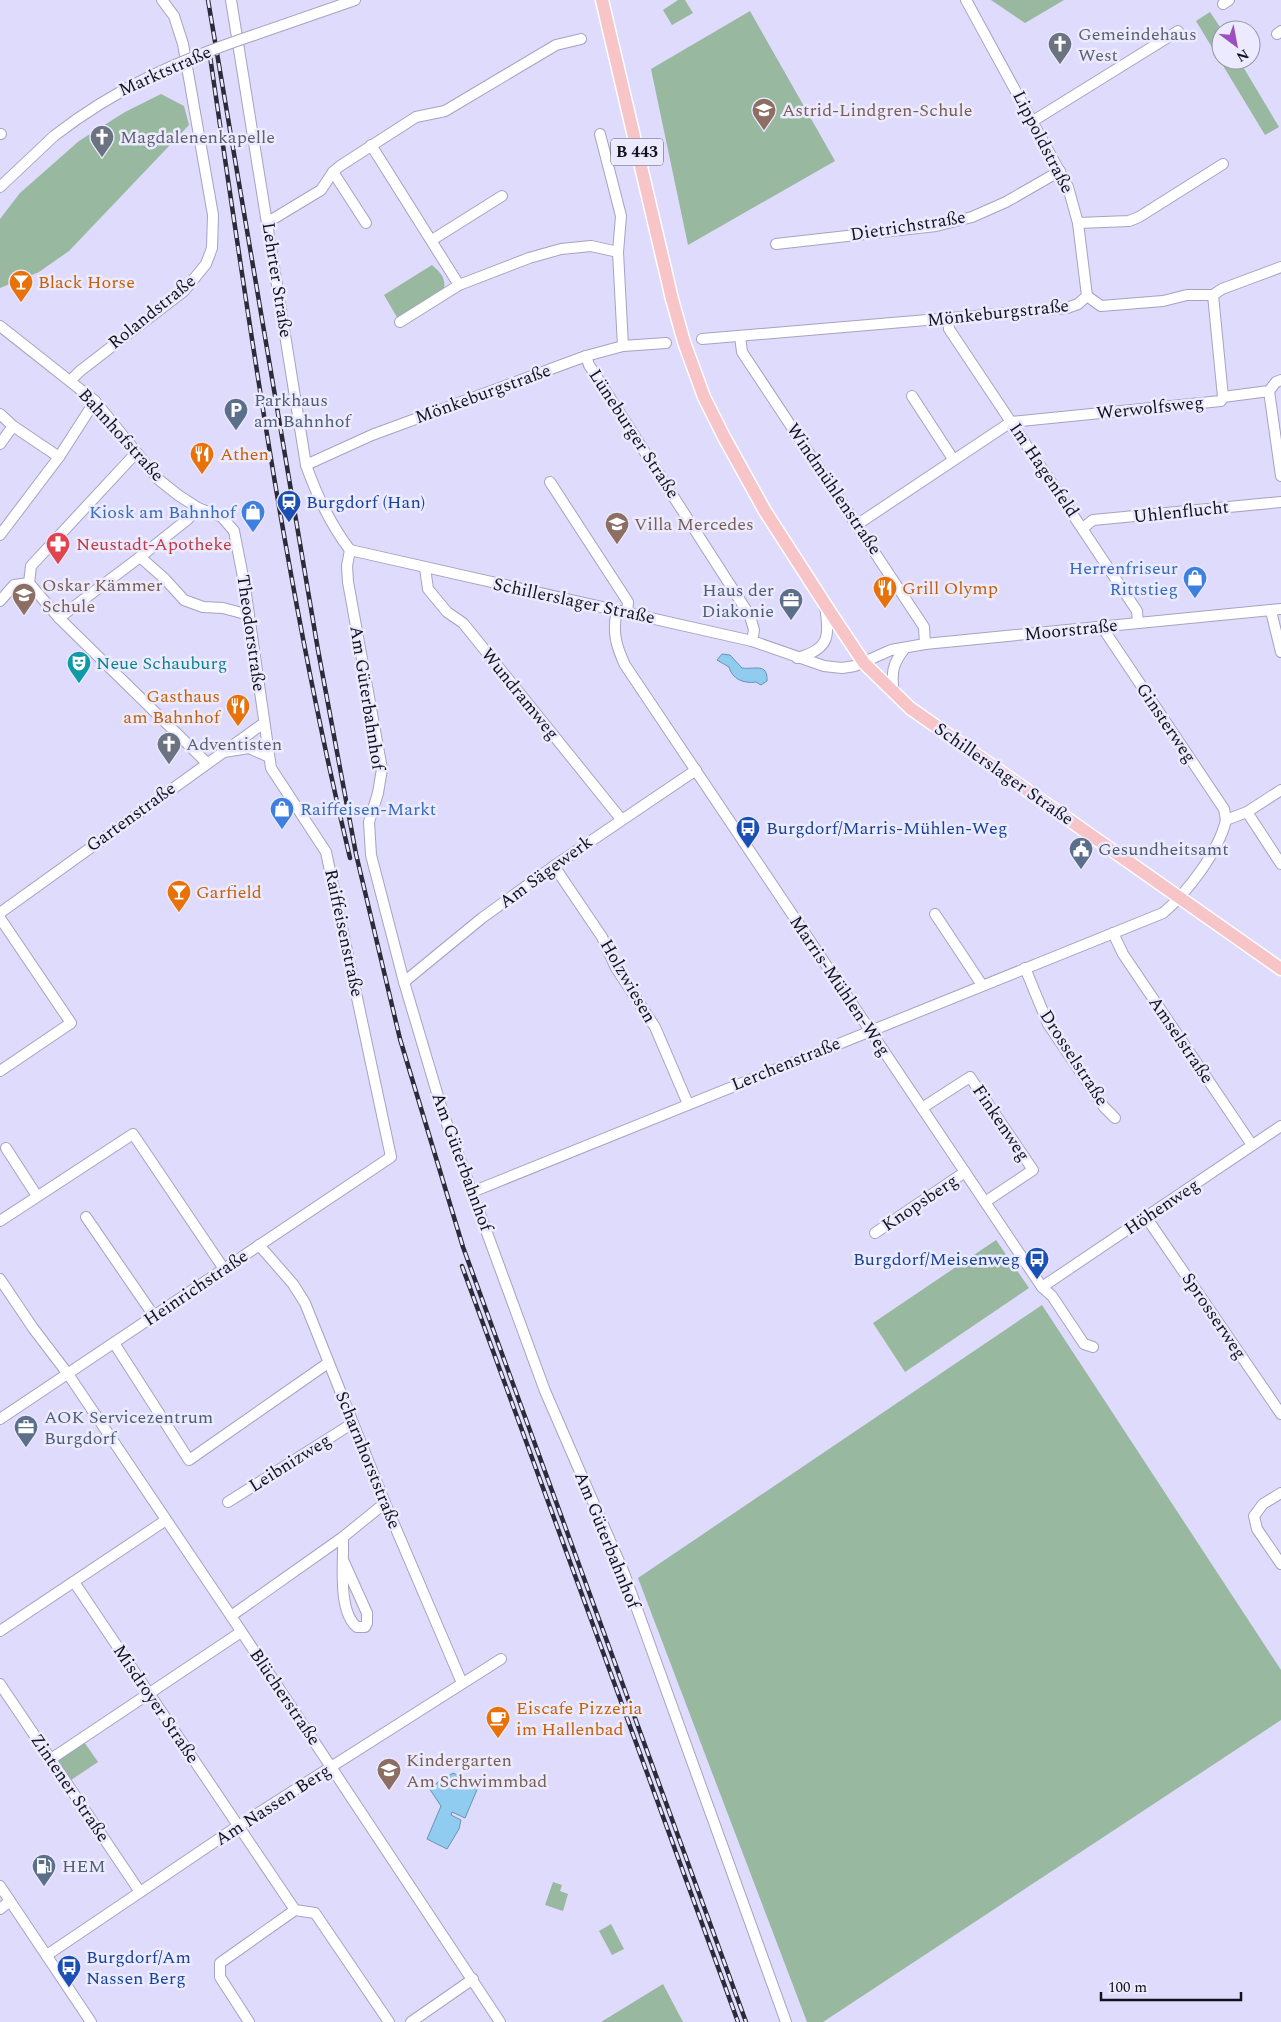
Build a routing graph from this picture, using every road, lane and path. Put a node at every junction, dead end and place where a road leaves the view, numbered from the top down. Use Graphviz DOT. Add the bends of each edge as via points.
graph roads {
  1 [pos="162,0"];
  2 [pos="231,0"];
  3 [pos="355,0"];
  4 [pos="966,0"];
  5 [pos="602,1"];
  6 [pos="1178,31"];
  7 [pos="581,39"];
  8 [pos="1033,121"];
  9 [pos="600,134"];
  10 [pos="371,145"];
  11 [pos="1223,164"];
  12 [pos="1060,171"];
  13 [pos="333,172"];
  14 [pos="0,187"];
  15 [pos="502,196"];
  16 [pos="268,222"];
  17 [pos="366,223"];
  18 [pos="1078,223"];
  19 [pos="432,240"];
  20 [pos="776,244"];
  21 [pos="618,252"];
  22 [pos="1281,267"];
  23 [pos="459,285"];
  24 [pos="1087,296"];
  25 [pos="1212,296"];
  26 [pos="948,319"];
  27 [pos="400,322"];
  28 [pos="0,326"];
  29 [pos="740,336"];
  30 [pos="702,339"];
  31 [pos="666,343"];
  32 [pos="623,346"];
  33 [pos="586,356"];
  34 [pos="71,380"];
  35 [pos="1281,380"];
  36 [pos="1270,391"];
  37 [pos="912,396"];
  38 [pos="1223,397"];
  39 [pos="95,401"];
  40 [pos="0,414"];
  41 [pos="1010,422"];
  42 [pos="13,426"];
  43 [pos="0,444"];
  44 [pos="136,453"];
  45 [pos="59,457"];
  46 [pos="953,459"];
  47 [pos="306,465"];
  48 [pos="1281,476"];
  49 [pos="550,482"];
  50 [pos="1281,502"];
  51 [pos="198,508"];
  52 [pos="858,524"];
  53 [pos="1083,528"];
  54 [pos="0,536"];
  55 [pos="237,543"];
  56 [pos="350,550"];
  57 [pos="140,558"];
  58 [pos="425,568"];
  59 [pos="29,583"];
  60 [pos="0,601"];
  61 [pos="825,605"];
  62 [pos="1276,610"];
  63 [pos="622,612"];
  64 [pos="249,615"];
  65 [pos="59,618"];
  66 [pos="1138,623"];
  67 [pos="1102,627"];
  68 [pos="752,641"];
  69 [pos="925,644"];
  70 [pos="905,648"];
  71 [pos="1281,652"];
  72 [pos="796,658"];
  73 [pos="864,663"];
  74 [pos="894,694"];
  75 [pos="264,723"];
  76 [pos="224,752"];
  77 [pos="269,758"];
  78 [pos="207,763"];
  79 [pos="696,770"];
  80 [pos="1281,790"];
  81 [pos="1247,812"];
  82 [pos="621,819"];
  83 [pos="1226,820"];
  84 [pos="1281,864"];
  85 [pos="554,866"];
  86 [pos="1180,899"];
  87 [pos="0,913"];
  88 [pos="935,914"];
  89 [pos="0,918"];
  90 [pos="1113,932"];
  91 [pos="1025,968"];
  92 [pos="1281,969"];
  93 [pos="404,982"];
  94 [pos="982,985"];
  95 [pos="870,1030"];
  96 [pos="0,1071"];
  97 [pos="688,1104"];
  98 [pos="922,1108"];
  99 [pos="1115,1118"];
  100 [pos="1281,1126"];
  101 [pos="1252,1145"];
  102 [pos="6,1148"];
  103 [pos="391,1157"];
  104 [pos="965,1172"];
  105 [pos="472,1192"];
  106 [pos="37,1196"];
  107 [pos="985,1202"];
  108 [pos="86,1217"];
  109 [pos="1146,1217"];
  110 [pos="0,1220"];
  111 [pos="875,1233"];
  112 [pos="259,1245"];
  113 [pos="224,1269"];
  114 [pos="0,1279"];
  115 [pos="1042,1287"];
  116 [pos="154,1316"];
  117 [pos="114,1342"];
  118 [pos="1092,1347"];
  119 [pos="328,1363"];
  120 [pos="68,1374"];
  121 [pos="1281,1414"];
  122 [pos="0,1419"];
  123 [pos="353,1423"];
  124 [pos="1281,1493"];
  125 [pos="228,1502"];
  126 [pos="385,1503"];
  127 [pos="166,1520"];
  128 [pos="343,1537"];
  129 [pos="344,1562"];
  130 [pos="1281,1564"];
  131 [pos="74,1582"];
  132 [pos="231,1616"];
  133 [pos="0,1631"];
  134 [pos="241,1632"];
  135 [pos="501,1659"];
  136 [pos="462,1683"];
  137 [pos="0,1684"];
  138 [pos="148,1693"];
  139 [pos="51,1759"];
  140 [pos="332,1767"];
  141 [pos="238,1826"];
  142 [pos="0,1886"];
  143 [pos="140,1892"];
  144 [pos="10,1901"];
  145 [pos="0,1909"];
  146 [pos="295,1910"];
  147 [pos="47,1955"];
  148 [pos="472,1979"];
  149 [pos="91,2022"];
  150 [pos="250,2022"];
  151 [pos="389,2022"];
  152 [pos="411,2022"];
  153 [pos="500,2022"];
  154 [pos="786,2022"];
  1 -- 34 [label="street, Rolandstraße" via="174,16 183,44 213,215 212,248 206,264 184,291"];
  2 -- 16 [label="street, Lehrter Straße"];
  3 -- 14 [label="street, Marktstraße, bridge" via="197,55 114,94 69,124"];
  4 -- 8 [label="street, Lippoldstraße"];
  5 -- 61 [label="main road, B 443" via="672,299 693,370 748,482"];
  6 -- 8 [label="street"];
  7 -- 10 [label="street" via="556,45 445,111 416,117"];
  8 -- 12 [label="street, Lippoldstraße"];
  9 -- 21 [label="street" via="622,216"];
  10 -- 13 [label="street"];
  10 -- 19 [label="street"];
  11 -- 18 [label="street" via="1139,217 1129,221"];
  12 -- 18 [label="street, Lippoldstraße" via="1075,205"];
  12 -- 20 [label="street, Dietrichstraße" via="972,217 936,226"];
  13 -- 16 [label="street" via="321,190"];
  13 -- 17 [label="street"];
  15 -- 19 [label="street"];
  16 -- 47 [label="street, Lehrter Straße"];
  18 -- 24 [label="street, Lippoldstraße"];
  19 -- 23 [label="street"];
  21 -- 23 [label="street" via="591,246 561,249"];
  21 -- 32 [label="street"];
  22 -- 25 [label="street, Mönkeburgstraße" via="1222,289"];
  23 -- 27 [label="street"];
  24 -- 25 [label="street, Mönkeburgstraße" via="1101,306 1163,301 1187,295"];
  24 -- 26 [label="street, Mönkeburgstraße" via="1067,308"];
  25 -- 38 [label="street"];
  26 -- 29 [label="street, Mönkeburgstraße"];
  26 -- 41 [label="street, Im Hagenfeld" via="948,329"];
  28 -- 34 [label="street, Bahnhofstraße"];
  29 -- 30 [label="street, Mönkeburgstraße"];
  29 -- 52 [label="street, Windmühlenstraße" via="742,352"];
  31 -- 32 [label="street, Mönkeburgstraße"];
  32 -- 33 [label="street, Mönkeburgstraße"];
  33 -- 47 [label="street, Mönkeburgstraße" via="372,435"];
  33 -- 68 [label="street, Lüneburger Straße" via="750,616 754,630"];
  34 -- 39 [label="street, Bahnhofstraße"];
  35 -- 36 [label="street"];
  36 -- 38 [label="street, Werwolfsweg"];
  36 -- 48 [label="street"];
  37 -- 46 [label="street"];
  38 -- 41 [label="street, Werwolfsweg" via="1221,401"];
  39 -- 44 [label="street, Bahnhofstraße"];
  39 -- 45 [label="street"];
  40 -- 42 [label="street"];
  41 -- 46 [label="street"];
  41 -- 53 [label="street, Im Hagenfeld"];
  42 -- 43 [label="street"];
  42 -- 45 [label="street"];
  44 -- 51 [label="street, Bahnhofstraße" via="158,479"];
  44 -- 59 [label="street" via="31,566"];
  45 -- 54 [label="street"];
  46 -- 52 [label="street"];
  47 -- 56 [label="street, Lehrter Straße" via="334,529"];
  49 -- 63 [label="street" via="628,602"];
  50 -- 53 [label="street, Uhlenflucht" via="1093,520"];
  51 -- 55 [label="street, Bahnhofstraße" via="226,520"];
  51 -- 57 [label="street"];
  52 -- 69 [label="street, Windmühlenstraße" via="924,627"];
  53 -- 66 [label="street, Im Hagenfeld" via="1137,611"];
  55 -- 64 [label="street, Theodorstraße"];
  56 -- 58 [label="street, Schillerslager Straße"];
  56 -- 93 [label="street, Am Güterbahnhof" via="348,582 382,769 369,822 371,855"];
  57 -- 64 [label="street" via="184,600 203,607"];
  57 -- 65 [label="street"];
  58 -- 63 [label="street, Schillerslager Straße"];
  58 -- 82 [label="street, Wundramweg" via="428,589 447,612 463,623"];
  59 -- 60 [label="street" via="14,585"];
  59 -- 65 [label="street"];
  61 -- 72 [label="street" via="828,635 825,643 809,655"];
  61 -- 73 [label="main road, B 443"];
  62 -- 66 [label="street, Moorstraße"];
  62 -- 71 [label="street"];
  63 -- 68 [label="street, Schillerslager Straße"];
  63 -- 79 [label="street, Marris-Mühlen-Weg" via="613,627 618,651"];
  64 -- 75 [label="street, Theodorstraße"];
  65 -- 78 [label="street"];
  66 -- 67 [label="street, Moorstraße"];
  67 -- 69 [label="street, Moorstraße"];
  67 -- 83 [label="street, Ginsterweg" via="1224,809"];
  68 -- 72 [label="street, Schillerslager Straße"];
  69 -- 70 [label="street, Moorstraße"];
  70 -- 73 [label="street, Moorstraße" via="891,650"];
  70 -- 74 [label="street" via="892,669"];
  72 -- 73 [label="street, Schillerslager Straße" via="842,668"];
  73 -- 74 [label="main road, Schillerslager Straße / B 443"];
  74 -- 86 [label="main road, Schillerslager Straße / B 443"];
  75 -- 76 [label="street, Gartenstraße"];
  75 -- 77 [label="street, Raiffeisenstraße"];
  76 -- 77 [label="street" via="249,748"];
  76 -- 78 [label="street, Gartenstraße"];
  77 -- 103 [label="street, Raiffeisenstraße" via="277,778 326,852"];
  78 -- 87 [label="street, Gartenstraße"];
  79 -- 82 [label="street, Am Sägewerk"];
  79 -- 95 [label="street, Marris-Mühlen-Weg"];
  80 -- 81 [label="street"];
  81 -- 83 [label="street"];
  81 -- 84 [label="street"];
  82 -- 85 [label="street, Am Sägewerk"];
  83 -- 86 [label="street" via="1223,835"];
  85 -- 93 [label="street, Am Sägewerk" via="482,918"];
  85 -- 97 [label="street, Holzwiesen" via="602,937 616,968 655,1027"];
  86 -- 90 [label="street, Lerchenstraße" via="1163,912"];
  86 -- 92 [label="main road, Schillerslager Straße / B 443"];
  88 -- 94 [label="street"];
  89 -- 96 [label="street" via="71,1024"];
  90 -- 91 [label="street, Lerchenstraße"];
  90 -- 101 [label="street, Amselstraße" via="1123,954"];
  91 -- 94 [label="street, Lerchenstraße"];
  91 -- 99 [label="street, Drosselstraße" via="1048,1024"];
  93 -- 105 [label="street, Am Güterbahnhof" via="443,1113"];
  94 -- 95 [label="street, Lerchenstraße"];
  95 -- 97 [label="street, Lerchenstraße"];
  95 -- 98 [label="street, Marris-Mühlen-Weg"];
  97 -- 105 [label="street, Lerchenstraße"];
  98 -- 104 [label="street, Marris-Mühlen-Weg"];
  98 -- 107 [label="street, Finkenweg" via="970,1077 1033,1170"];
  100 -- 101 [label="street, Höhenweg"];
  101 -- 109 [label="street, Höhenweg"];
  102 -- 106 [label="street"];
  103 -- 112 [label="street, Heinrichstraße"];
  104 -- 107 [label="street, Marris-Mühlen-Weg"];
  104 -- 111 [label="street, Knopsberg"];
  105 -- 154 [label="street, Am Güterbahnhof" via="545,1391 624,1573"];
  106 -- 110 [label="street"];
  106 -- 113 [label="street" via="133,1134"];
  107 -- 115 [label="street, Marris-Mühlen-Weg"];
  108 -- 116 [label="street"];
  109 -- 115 [label="street, Höhenweg"];
  109 -- 121 [label="street, Sprosserweg"];
  112 -- 113 [label="street, Heinrichstraße"];
  112 -- 119 [label="street, Scharnhorststraße" via="305,1303"];
  113 -- 116 [label="street, Heinrichstraße"];
  114 -- 120 [label="street, Blücherstraße"];
  115 -- 118 [label="street, Marris-Mühlen-Weg" via="1052,1296 1084,1344"];
  116 -- 117 [label="street, Heinrichstraße"];
  117 -- 119 [label="street" via="189,1460"];
  117 -- 120 [label="street, Heinrichstraße"];
  119 -- 123 [label="street, Scharnhorststraße"];
  120 -- 122 [label="street, Heinrichstraße"];
  120 -- 127 [label="street, Blücherstraße"];
  123 -- 125 [label="street, Leibnizweg"];
  123 -- 126 [label="street, Scharnhorststraße"];
  124 -- 130 [label="street" via="1263,1504 1254,1516 1257,1529"];
  126 -- 128 [label="street"];
  126 -- 136 [label="street, Scharnhorststraße"];
  127 -- 131 [label="street"];
  127 -- 132 [label="street, Blücherstraße"];
  128 -- 129 [label="street"];
  128 -- 132 [label="street"];
  129 -- 129 [label="street" via="342,1587 349,1615 356,1627 364,1626 367,1612"];
  131 -- 133 [label="street"];
  131 -- 138 [label="street, Misdroyer Straße"];
  132 -- 134 [label="street, Blücherstraße"];
  134 -- 138 [label="street"];
  134 -- 140 [label="street, Blücherstraße"];
  135 -- 136 [label="street, Am Nassen Berg"];
  136 -- 140 [label="street, Am Nassen Berg"];
  137 -- 139 [label="street, Zintener Straße"];
  138 -- 139 [label="street"];
  138 -- 141 [label="street, Misdroyer Straße"];
  139 -- 143 [label="street, Zintener Straße"];
  140 -- 141 [label="street, Am Nassen Berg"];
  140 -- 148 [label="street, Blücherstraße"];
  141 -- 143 [label="street, Am Nassen Berg"];
  141 -- 146 [label="street, Misdroyer Straße"];
  142 -- 144 [label="street"];
  143 -- 147 [label="street, Am Nassen Berg"];
  144 -- 145 [label="street"];
  144 -- 147 [label="street"];
  146 -- 150 [label="street" via="220,1963 220,1977"];
  146 -- 151 [label="street" via="315,1913"];
  147 -- 149 [label="street"];
  148 -- 152 [label="street"];
  148 -- 153 [label="street, Blücherstraße"];
}
